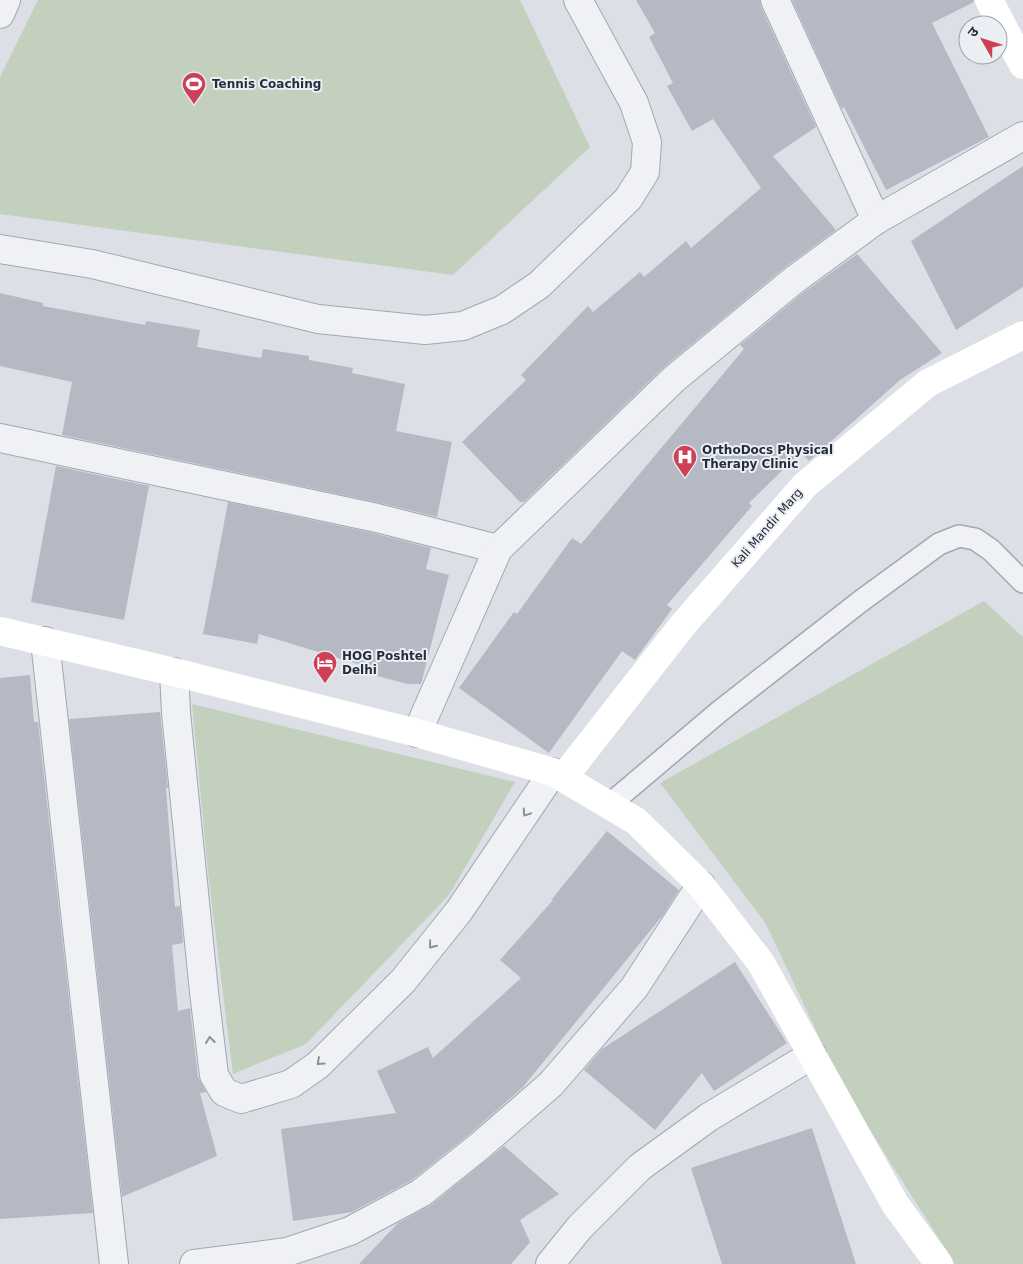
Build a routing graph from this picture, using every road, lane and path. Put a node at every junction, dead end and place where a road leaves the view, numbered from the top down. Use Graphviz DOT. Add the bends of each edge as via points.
graph roads {
  1 [pos="6,0"];
  2 [pos="578,0"];
  3 [pos="775,0"];
  4 [pos="989,0"];
  5 [pos="0,14"];
  6 [pos="1023,65"];
  7 [pos="1023,136"];
  8 [pos="876,220"];
  9 [pos="0,249"];
  10 [pos="1023,335"];
  11 [pos="0,438"];
  12 [pos="498,549"];
  13 [pos="1023,582"];
  14 [pos="0,631"];
  15 [pos="45,641"];
  16 [pos="174,672"];
  17 [pos="417,733"];
  18 [pos="558,775"];
  19 [pos="609,805"];
  20 [pos="701,885"];
  21 [pos="812,1055"];
  22 [pos="293,1258"];
  23 [pos="114,1264"];
  24 [pos="194,1264"];
  25 [pos="550,1264"];
  26 [pos="939,1264"];
  1 -- 5 [label="street"];
  2 -- 9 [label="street" via="634,103 647,142 645,172 628,199 539,285 502,310 463,326 425,330 318,319 92,264"];
  3 -- 8 [label="street"];
  4 -- 6 [label="street"];
  7 -- 8 [label="street"];
  8 -- 12 [label="street" via="794,280 674,379"];
  10 -- 18 [label="street, Kali Mandir Marg" via="928,383 804,485"];
  11 -- 12 [label="street" via="377,518"];
  12 -- 17 [label="street"];
  13 -- 19 [label="lane" via="975,539 959,536 939,544 720,710"];
  14 -- 15 [label="street"];
  15 -- 16 [label="street"];
  15 -- 23 [label="street"];
  16 -- 17 [label="street"];
  18 -- 16 [label="street, one-way" via="459,911 403,981 318,1065 291,1084 240,1099 224,1092 214,1075"];
  17 -- 18 [label="street"];
  18 -- 19 [label="street"];
  19 -- 20 [label="street" via="636,821"];
  20 -- 21 [label="street" via="761,964"];
  20 -- 22 [label="street" via="634,988 552,1084 421,1193"];
  21 -- 25 [label="street" via="709,1117 640,1167 580,1227"];
  21 -- 26 [label="street" via="895,1204"];
  22 -- 24 [label="street"];
}
